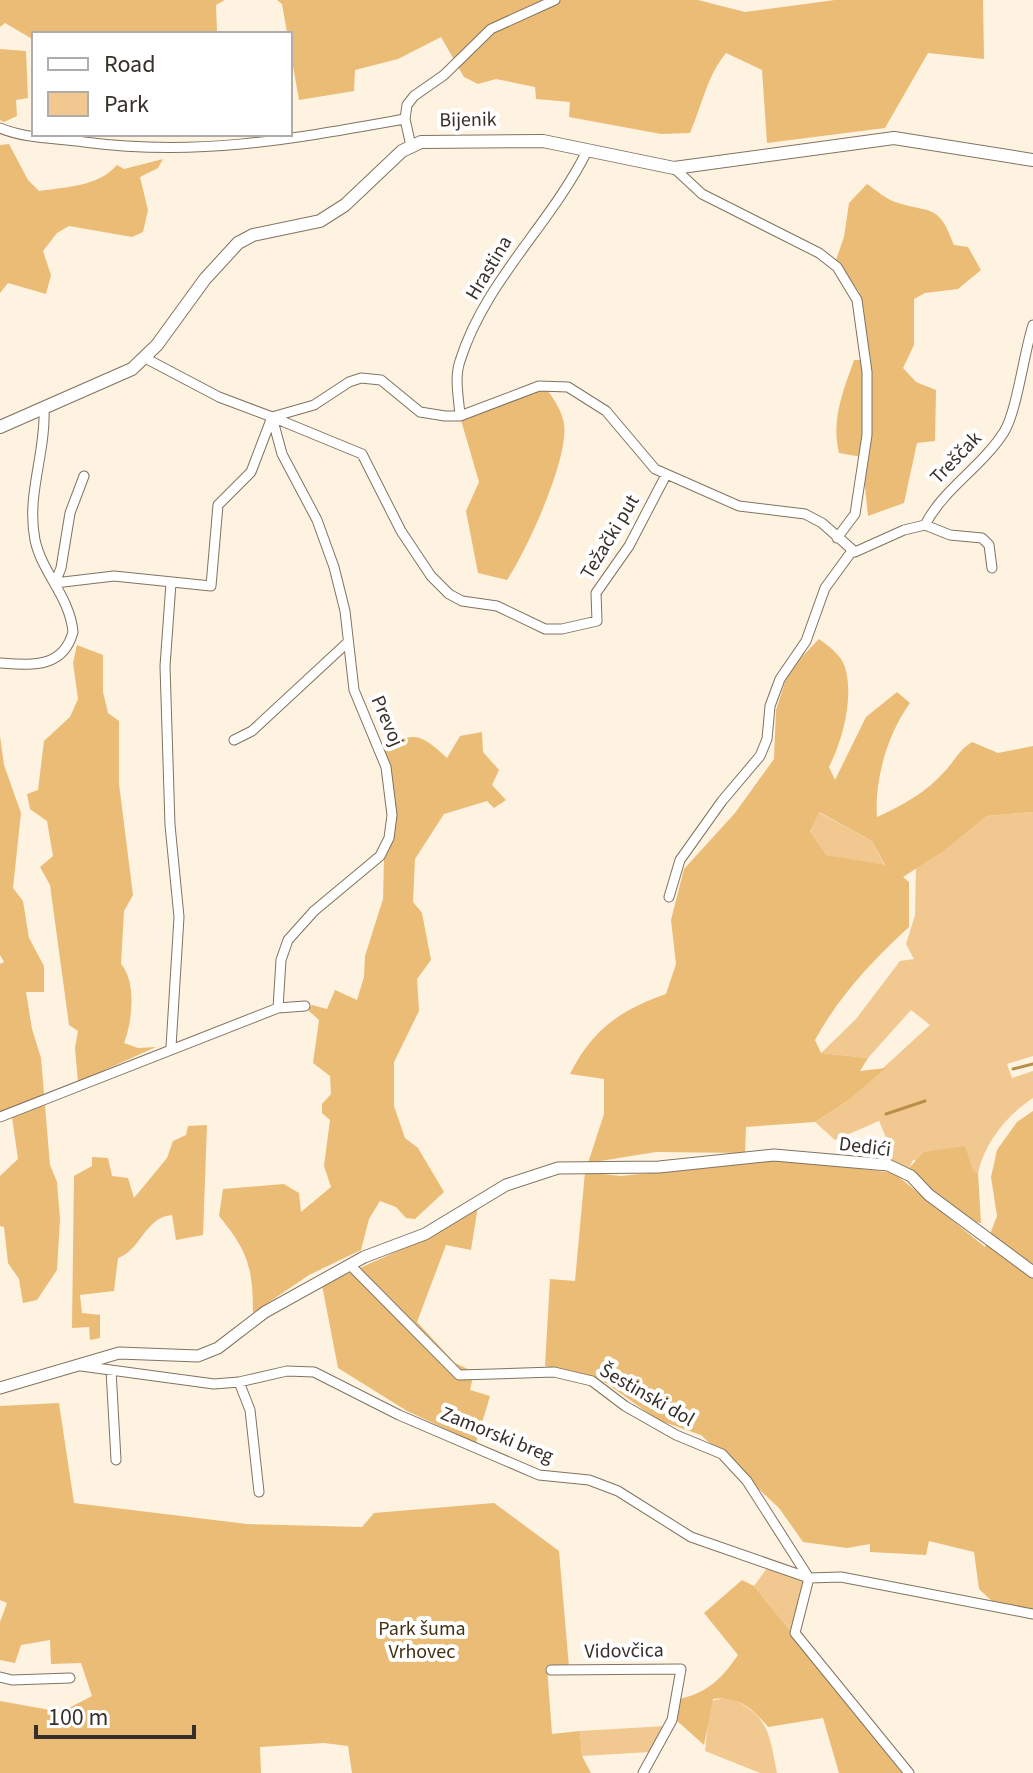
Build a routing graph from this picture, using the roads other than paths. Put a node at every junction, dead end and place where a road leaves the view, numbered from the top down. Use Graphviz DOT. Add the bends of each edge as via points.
graph roads {
  1 [pos="555,0"];
  2 [pos="405,119"];
  3 [pos="0,128"];
  4 [pos="254,136"];
  5 [pos="268,142"];
  6 [pos="411,146"];
  7 [pos="587,151"];
  8 [pos="1033,160"];
  9 [pos="674,168"];
  10 [pos="1033,325"];
  11 [pos="145,358"];
  12 [pos="44,409"];
  13 [pos="460,416"];
  14 [pos="272,417"];
  15 [pos="0,427"];
  16 [pos="666,475"];
  17 [pos="84,476"];
  18 [pos="925,525"];
  19 [pos="837,538"];
  20 [pos="852,551"];
  21 [pos="992,568"];
  22 [pos="55,583"];
  23 [pos="171,583"];
  24 [pos="348,642"];
  25 [pos="0,663"];
  26 [pos="234,740"];
  27 [pos="669,897"];
  28 [pos="305,1006"];
  29 [pos="278,1008"];
  30 [pos="171,1047"];
  31 [pos="0,1117"];
  32 [pos="350,1265"];
  33 [pos="1033,1272"];
  34 [pos="81,1366"];
  35 [pos="111,1370"];
  36 [pos="239,1382"];
  37 [pos="0,1388"];
  38 [pos="116,1460"];
  39 [pos="259,1492"];
  40 [pos="809,1578"];
  41 [pos="1033,1614"];
  42 [pos="551,1670"];
  43 [pos="0,1677"];
  44 [pos="70,1678"];
  45 [pos="643,1773"];
  46 [pos="909,1773"];
  1 -- 2 [label="street" via="491,29 414,96"];
  2 -- 5 [label="street"];
  2 -- 6 [label="street"];
  3 -- 5 [label="street" via="136,148"];
  4 -- 5 [label="street"];
  6 -- 7 [label="main road, Bijenik" via="436,140 524,140"];
  6 -- 11 [label="main road" via="327,217 238,243"];
  7 -- 9 [label="main road, Bijenik"];
  7 -- 13 [label="street, Hrastina" via="505,273 463,354 458,374"];
  8 -- 9 [label="main road, Bijenik" via="894,138"];
  9 -- 19 [label="street" via="702,194 819,253 837,267 857,300 867,372 867,435 855,514"];
  10 -- 18 [label="street, Treščak" via="1005,430 973,471 942,497"];
  11 -- 12 [label="main road" via="124,374"];
  11 -- 14 [label="street" via="219,397"];
  12 -- 15 [label="main road"];
  12 -- 22 [label="street" via="33,528 40,557"];
  13 -- 14 [label="street" via="420,412 381,380 367,378 349,382 314,405"];
  13 -- 16 [label="street" via="525,389 568,387 599,405 647,463"];
  14 -- 16 [label="street, Težački put" via="362,454 401,531 449,594 497,606 545,629 597,621 596,593 629,546"];
  14 -- 23 [label="street" via="251,472 218,505 211,586"];
  14 -- 24 [label="street, Prevoj" via="282,454 329,552"];
  16 -- 19 [label="street" via="739,506 805,514"];
  17 -- 22 [label="street"];
  18 -- 20 [label="street"];
  18 -- 21 [label="street" via="950,535 982,538 989,545"];
  19 -- 20 [label="street"];
  20 -- 27 [label="street" via="825,588 806,641 780,679 760,756 680,860"];
  22 -- 23 [label="street" via="114,576"];
  22 -- 25 [label="street" via="72,625 68,645 48,664"];
  23 -- 30 [label="street" via="165,666 179,917"];
  24 -- 26 [label="street" via="252,731"];
  24 -- 29 [label="street, Prevoj" via="354,690 386,767 391,828 380,856 288,940 281,960"];
  28 -- 29 [label="street"];
  29 -- 30 [label="street"];
  30 -- 31 [label="street"];
  32 -- 33 [label="street, Dedići" via="425,1234 533,1173 774,1155 888,1165 911,1176"];
  32 -- 34 [label="street" via="198,1356 119,1353"];
  32 -- 40 [label="street, Šestinski dol" via="459,1375 554,1372 592,1381 676,1435 722,1454 747,1481"];
  34 -- 35 [label="street, Zamorski breg"];
  34 -- 37 [label="street"];
  35 -- 36 [label="street, Zamorski breg" via="214,1384"];
  35 -- 38 [label="street"];
  36 -- 39 [label="street" via="250,1410"];
  36 -- 40 [label="street, Zamorski breg" via="287,1371 314,1372 539,1475 589,1480 618,1491 691,1537"];
  40 -- 41 [label="street, Zamorski breg" via="841,1577"];
  40 -- 46 [label="street" via="795,1633"];
  42 -- 45 [label="street, Vidovčica" via="681,1669 672,1720"];
  43 -- 44 [label="street"];
}
